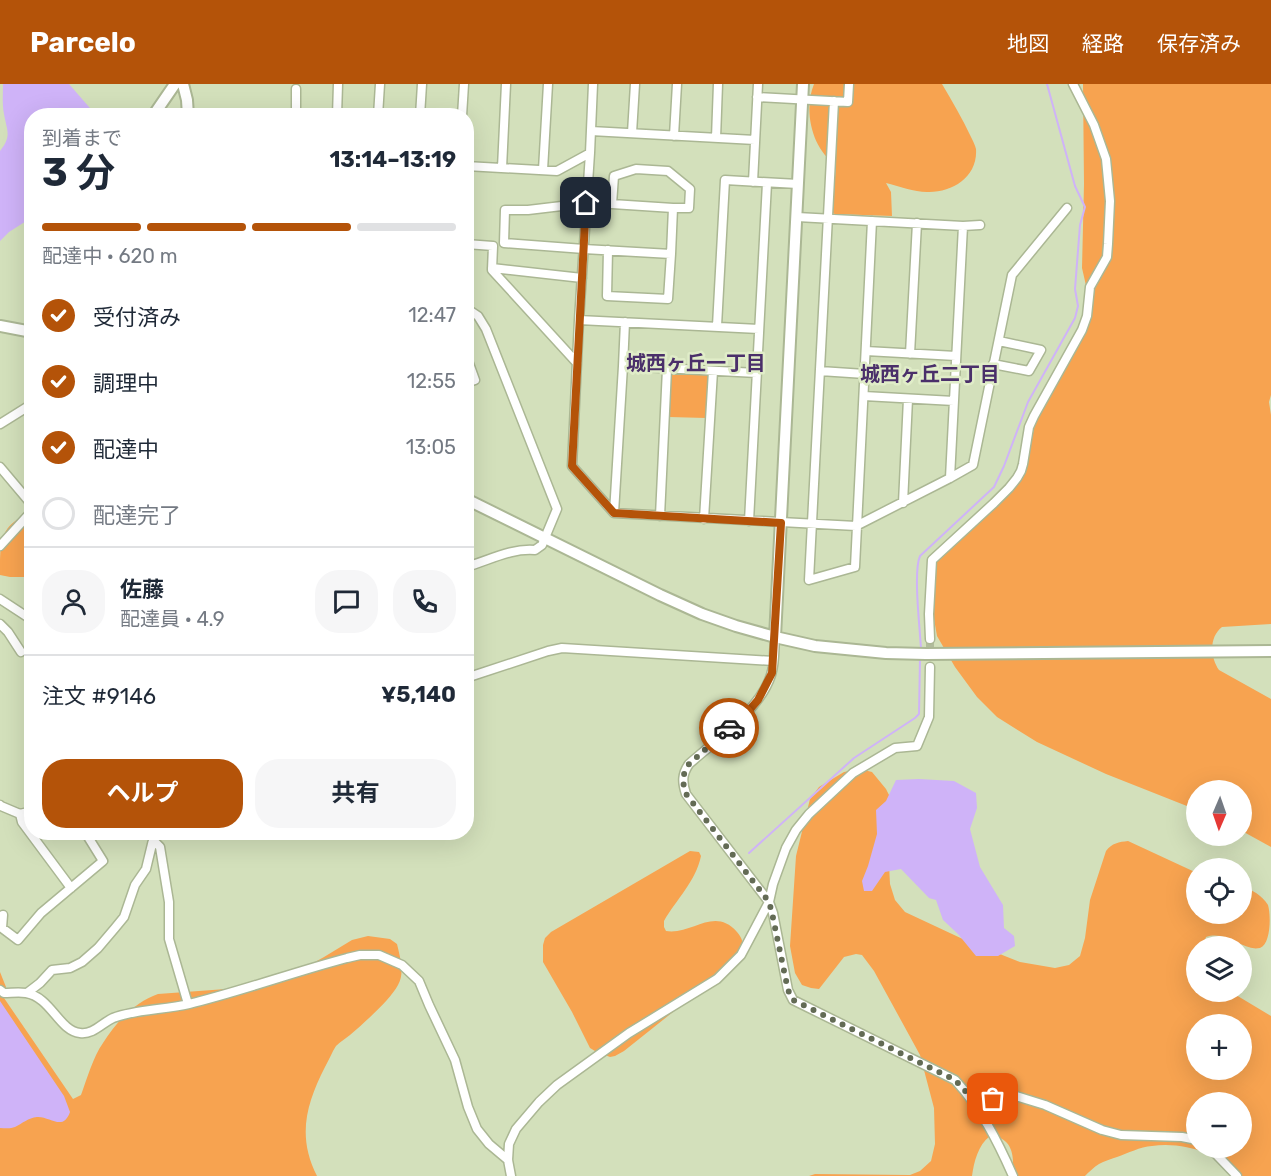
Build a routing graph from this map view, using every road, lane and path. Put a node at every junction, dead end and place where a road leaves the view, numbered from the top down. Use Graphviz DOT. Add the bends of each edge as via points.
graph roads {
  1 [pos="175,84"];
  2 [pos="183,84"];
  3 [pos="338,84"];
  4 [pos="380,84"];
  5 [pos="422,84"];
  6 [pos="464,84"];
  7 [pos="506,84"];
  8 [pos="548,84"];
  9 [pos="593,84"];
  10 [pos="635,84"];
  11 [pos="677,84"];
  12 [pos="718,84"];
  13 [pos="758,84"];
  14 [pos="803,84"];
  15 [pos="849,84"];
  16 [pos="1072,84"];
  17 [pos="296,89"];
  18 [pos="757,97"];
  19 [pos="803,100"];
  20 [pos="834,101"];
  21 [pos="158,108"];
  22 [pos="188,108"];
  23 [pos="296,108"];
  24 [pos="337,108"];
  25 [pos="378,108"];
  26 [pos="420,108"];
  27 [pos="462,108"];
  28 [pos="591,131"];
  29 [pos="632,133"];
  30 [pos="674,136"];
  31 [pos="716,138"];
  32 [pos="755,140"];
  33 [pos="590,153"];
  34 [pos="474,166"];
  35 [pos="502,168"];
  36 [pos="543,170"];
  37 [pos="753,182"];
  38 [pos="767,183"];
  39 [pos="798,184"];
  40 [pos="586,203"];
  41 [pos="612,204"];
  42 [pos="673,208"];
  43 [pos="1067,208"];
  44 [pos="796,217"];
  45 [pos="828,219"];
  46 [pos="872,221"];
  47 [pos="917,223"];
  48 [pos="963,225"];
  49 [pos="980,225"];
  50 [pos="474,245"];
  51 [pos="584,249"];
  52 [pos="609,250"];
  53 [pos="670,254"];
  54 [pos="492,268"];
  55 [pos="582,278"];
  56 [pos="474,313"];
  57 [pos="579,320"];
  58 [pos="625,322"];
  59 [pos="0,326"];
  60 [pos="717,326"];
  61 [pos="759,329"];
  62 [pos="24,330"];
  63 [pos="999,341"];
  64 [pos="866,351"];
  65 [pos="910,354"];
  66 [pos="956,356"];
  67 [pos="577,363"];
  68 [pos="993,364"];
  69 [pos="623,366"];
  70 [pos="667,369"];
  71 [pos="713,371"];
  72 [pos="820,371"];
  73 [pos="757,373"];
  74 [pos="865,374"];
  75 [pos="864,396"];
  76 [pos="908,399"];
  77 [pos="954,401"];
  78 [pos="24,409"];
  79 [pos="0,424"];
  80 [pos="2,474"];
  81 [pos="950,478"];
  82 [pos="24,497"];
  83 [pos="474,503"];
  84 [pos="903,503"];
  85 [pos="614,513"];
  86 [pos="660,516"];
  87 [pos="704,519"];
  88 [pos="24,520"];
  89 [pos="749,521"];
  90 [pos="781,523"];
  91 [pos="812,524"];
  92 [pos="856,526"];
  93 [pos="545,538"];
  94 [pos="0,546"];
  95 [pos="474,565"];
  96 [pos="0,599"];
  97 [pos="24,615"];
  98 [pos="0,624"];
  99 [pos="775,637"];
  100 [pos="930,639"];
  101 [pos="1271,651"];
  102 [pos="21,652"];
  103 [pos="773,661"];
  104 [pos="930,667"];
  105 [pos="474,675"];
  106 [pos="0,805"];
  107 [pos="24,813"];
  108 [pos="21,814"];
  109 [pos="24,825"];
  110 [pos="35,840"];
  111 [pos="90,840"];
  112 [pos="152,840"];
  113 [pos="156,840"];
  114 [pos="71,888"];
  115 [pos="769,902"];
  116 [pos="3,915"];
  117 [pos="0,990"];
  118 [pos="27,993"];
  119 [pos="188,1004"];
  120 [pos="974,1102"];
  121 [pos="1186,1138"];
  122 [pos="1220,1158"];
  123 [pos="508,1160"];
  124 [pos="511,1176"];
  125 [pos="1013,1176"];
  126 [pos="1238,1176"];
  1 -- 21 [label="street"];
  2 -- 22 [label="street"];
  3 -- 24 [label="street"];
  4 -- 25 [label="street"];
  5 -- 26 [label="street"];
  6 -- 27 [label="street"];
  7 -- 35 [label="street"];
  8 -- 36 [label="street"];
  9 -- 28 [label="street"];
  10 -- 29 [label="street"];
  11 -- 30 [label="street"];
  12 -- 31 [label="street"];
  13 -- 18 [label="street"];
  14 -- 19 [label="street"];
  15 -- 20 [label="street" via="848,102"];
  16 -- 100 [label="street" via="1094,125 1106,159 1110,201 1107,257 1090,287 1082,330 1029,427 1021,471 1009,488 932,560"];
  17 -- 23 [label="street"];
  18 -- 19 [label="street"];
  18 -- 32 [label="street"];
  19 -- 20 [label="street"];
  19 -- 39 [label="street"];
  20 -- 45 [label="street"];
  28 -- 29 [label="street"];
  28 -- 33 [label="street"];
  29 -- 30 [label="street"];
  30 -- 31 [label="street"];
  31 -- 32 [label="street"];
  32 -- 37 [label="street"];
  33 -- 36 [label="street" via="557,171"];
  33 -- 40 [label="street"];
  34 -- 35 [label="street"];
  35 -- 36 [label="street"];
  37 -- 38 [label="street"];
  37 -- 60 [label="street" via="725,180"];
  38 -- 39 [label="street"];
  38 -- 61 [label="street"];
  39 -- 44 [label="street"];
  40 -- 41 [label="street"];
  40 -- 51 [label="street"];
  40 -- 51 [label="street" via="505,210 504,243"];
  41 -- 42 [label="street"];
  41 -- 42 [label="street" via="614,176 636,169 668,171 690,189 689,208"];
  42 -- 53 [label="street"];
  43 -- 63 [label="street" via="1012,275"];
  44 -- 45 [label="street"];
  44 -- 90 [label="street"];
  45 -- 46 [label="street"];
  45 -- 72 [label="street"];
  46 -- 47 [label="street"];
  46 -- 64 [label="street"];
  47 -- 48 [label="street"];
  47 -- 65 [label="street"];
  48 -- 49 [label="street"];
  48 -- 66 [label="street"];
  50 -- 54 [label="street" via="493,246"];
  51 -- 52 [label="street"];
  51 -- 55 [label="street"];
  52 -- 53 [label="street"];
  52 -- 53 [label="street" via="607,296 668,299"];
  54 -- 55 [label="street"];
  54 -- 67 [label="street"];
  55 -- 57 [label="street"];
  56 -- 93 [label="street" via="486,329 557,509"];
  57 -- 58 [label="street"];
  57 -- 67 [label="street"];
  58 -- 60 [label="street"];
  58 -- 69 [label="street"];
  59 -- 62 [label="street"];
  60 -- 61 [label="street"];
  61 -- 73 [label="street"];
  63 -- 68 [label="street"];
  63 -- 68 [label="street" via="1041,350 1029,371"];
  64 -- 65 [label="street"];
  64 -- 74 [label="street"];
  65 -- 66 [label="street"];
  66 -- 77 [label="street"];
  67 -- 85 [label="street" via="572,466"];
  68 -- 81 [label="street" via="974,465"];
  69 -- 70 [label="street"];
  69 -- 85 [label="street"];
  70 -- 71 [label="street"];
  70 -- 86 [label="street"];
  71 -- 73 [label="street"];
  71 -- 87 [label="street"];
  72 -- 74 [label="street"];
  72 -- 91 [label="street"];
  73 -- 89 [label="street"];
  74 -- 75 [label="street"];
  75 -- 76 [label="street"];
  75 -- 92 [label="street"];
  76 -- 77 [label="street"];
  76 -- 84 [label="street"];
  77 -- 81 [label="street"];
  78 -- 79 [label="street"];
  80 -- 82 [label="street"];
  81 -- 84 [label="street"];
  83 -- 93 [label="street"];
  84 -- 92 [label="street"];
  85 -- 86 [label="street"];
  86 -- 87 [label="street"];
  87 -- 89 [label="street"];
  88 -- 94 [label="street"];
  89 -- 90 [label="street"];
  90 -- 91 [label="street"];
  90 -- 99 [label="street"];
  91 -- 92 [label="street"];
  91 -- 92 [label="street" via="810,580 855,567"];
  93 -- 95 [label="street" via="535,550 512,551"];
  93 -- 99 [label="street" via="702,614"];
  96 -- 97 [label="street"];
  98 -- 102 [label="street"];
  99 -- 101 [label="street" via="815,646 886,653"];
  99 -- 103 [label="street"];
  103 -- 105 [label="street" via="562,648"];
  103 -- 115 [label="street" via="772,673 758,700 689,764 683,777 686,794"];
  104 -- 115 [label="street" via="929,717 917,746 895,748 854,773 809,814 786,849"];
  106 -- 108 [label="street"];
  107 -- 108 [label="street"];
  108 -- 109 [label="street"];
  110 -- 114 [label="street"];
  111 -- 114 [label="street" via="103,861"];
  112 -- 118 [label="street" via="146,869 115,928 88,958 70,968 52,970"];
  113 -- 119 [label="street" via="169,902 169,939"];
  114 -- 116 [label="street" via="41,913 18,940 2,928"];
  115 -- 120 [label="street" via="793,1000 955,1080"];
  115 -- 123 [label="street" via="741,955 717,979 629,1033 539,1102 516,1129 509,1143"];
  117 -- 118 [label="street"];
  118 -- 119 [label="street" via="46,1003 63,1023 81,1034 112,1018"];
  119 -- 123 [label="street" via="347,958 371,954 388,957 419,981 455,1060 477,1129"];
  120 -- 121 [label="street" via="1013,1095 1121,1135"];
  120 -- 125 [label="street" via="997,1139"];
  122 -- 126 [label="street"];
  123 -- 124 [label="street"];
}
